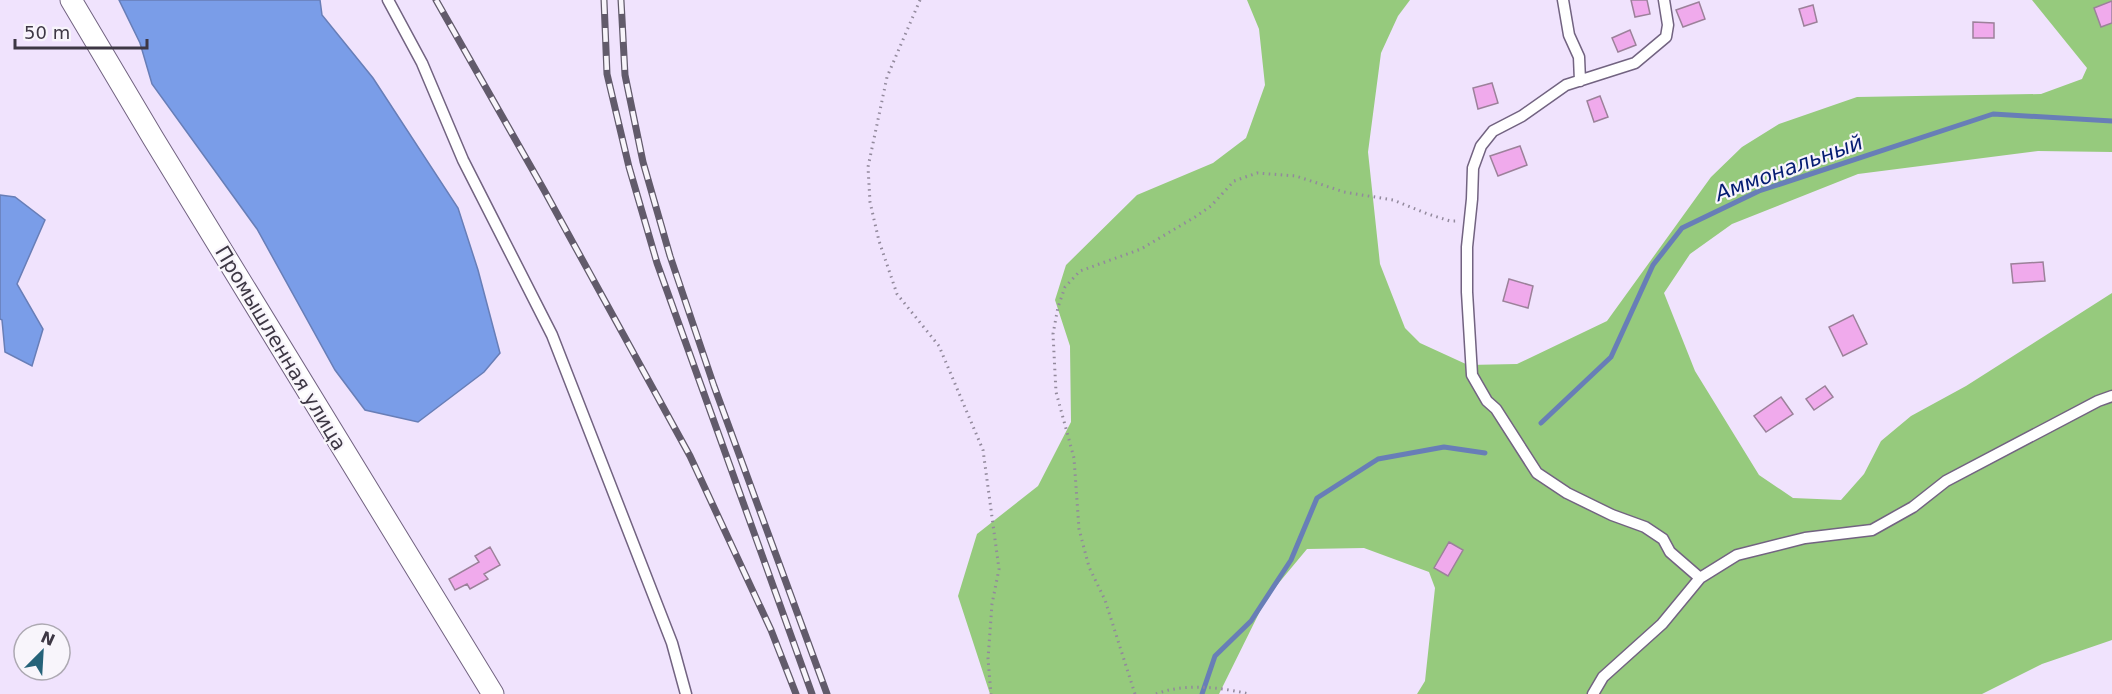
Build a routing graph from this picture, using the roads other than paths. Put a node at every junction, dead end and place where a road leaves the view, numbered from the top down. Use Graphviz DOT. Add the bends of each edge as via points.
graph roads {
  1 [pos="71,0"];
  2 [pos="388,0"];
  3 [pos="1563,0"];
  4 [pos="1664,0"];
  5 [pos="1580,81"];
  6 [pos="2112,396"];
  7 [pos="1700,578"];
  8 [pos="493,694"];
  9 [pos="686,694"];
  10 [pos="1593,694"];
  1 -- 8 [label="street, Промышленная улица"];
  2 -- 9 [label="lane" via="552,335 672,643"];
  3 -- 5 [label="lane" via="1569,35 1579,57"];
  4 -- 5 [label="lane" via="1666,37 1635,63"];
  5 -- 7 [label="lane" via="1566,85 1493,131 1481,146 1473,168 1467,248 1472,375 1537,473 1612,516 1645,527 1663,539 1670,552"];
  6 -- 7 [label="lane" via="1946,480 1913,507 1872,530 1804,538 1737,555"];
  7 -- 10 [label="lane" via="1662,624 1603,677"];
}
